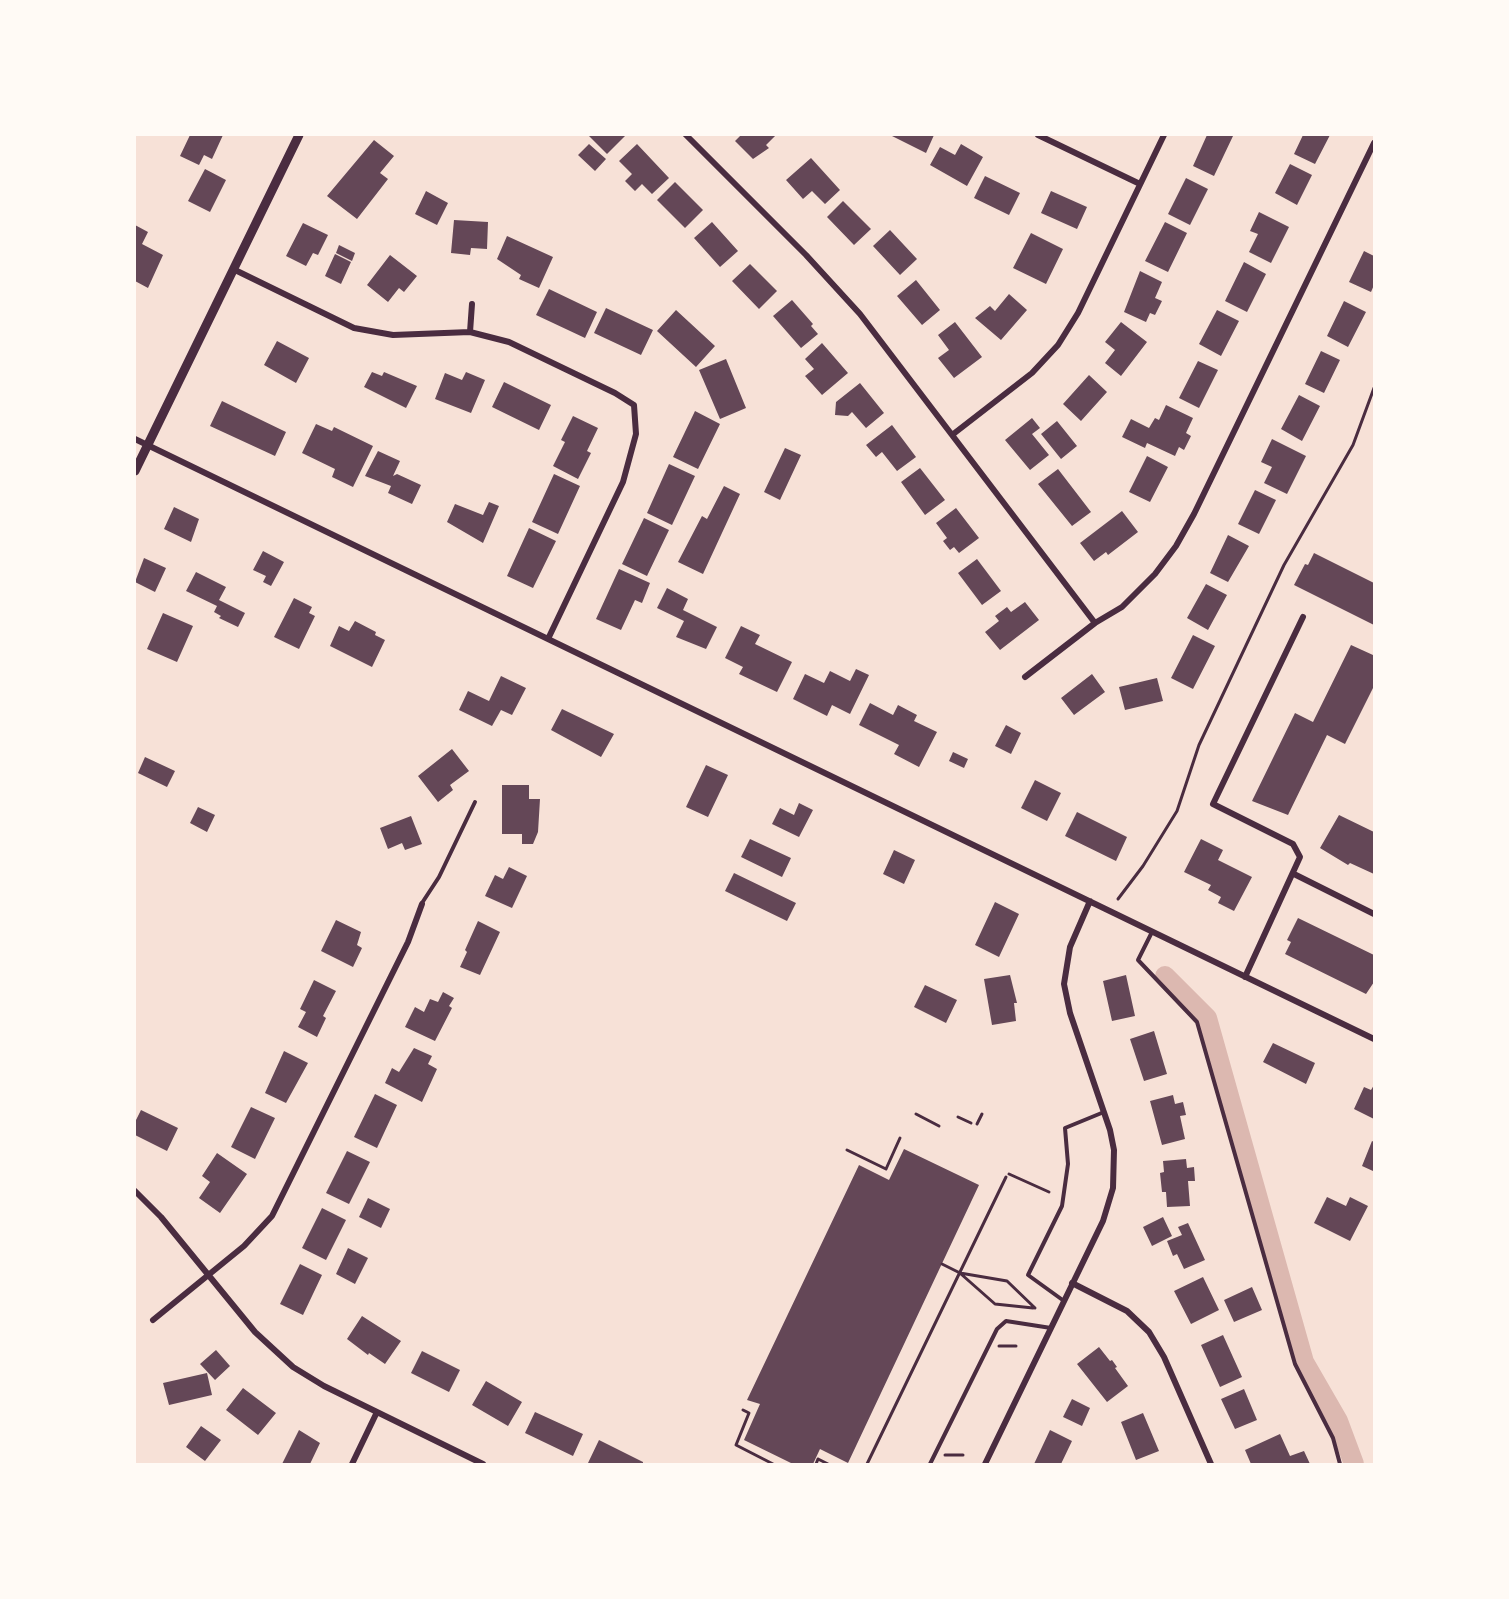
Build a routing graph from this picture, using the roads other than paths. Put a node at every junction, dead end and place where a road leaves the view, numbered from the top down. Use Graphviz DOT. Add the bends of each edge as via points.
graph roads {
  1 [pos="299,135"];
  2 [pos="687,135"];
  3 [pos="1038,135"];
  4 [pos="1164,135"];
  5 [pos="1374,143"];
  6 [pos="1140,184"];
  7 [pos="233,269"];
  8 [pos="472,304"];
  9 [pos="470,332"];
  10 [pos="952,435"];
  11 [pos="135,440"];
  12 [pos="148,446"];
  13 [pos="135,471"];
  14 [pos="1303,617"];
  15 [pos="1095,623"];
  16 [pos="548,639"];
  17 [pos="1025,677"];
  18 [pos="475,802"];
  19 [pos="1294,874"];
  20 [pos="1090,901"];
  21 [pos="422,904"];
  22 [pos="1374,914"];
  23 [pos="1152,932"];
  24 [pos="1245,976"];
  25 [pos="1374,1039"];
  26 [pos="1104,1112"];
  27 [pos="135,1191"];
  28 [pos="208,1275"];
  29 [pos="1072,1283"];
  30 [pos="1064,1301"];
  31 [pos="153,1320"];
  32 [pos="1051,1328"];
  33 [pos="377,1412"];
  34 [pos="352,1464"];
  35 [pos="483,1464"];
  36 [pos="930,1464"];
  37 [pos="985,1464"];
  38 [pos="1210,1464"];
  39 [pos="1340,1464"];
  1 -- 7 [label="street"];
  2 -- 10 [label="street" via="833,284"];
  3 -- 6 [label="street"];
  4 -- 6 [label="street"];
  5 -- 15 [label="street" via="1185,531 1143,587 1122,607"];
  6 -- 10 [label="street" via="1078,313 1058,345 1032,374"];
  7 -- 9 [label="street" via="354,328 393,335"];
  7 -- 12 [label="street"];
  8 -- 9 [label="street"];
  9 -- 16 [label="street" via="522,347 634,405 636,434 623,482"];
  10 -- 15 [label="street"];
  11 -- 12 [label="street"];
  12 -- 13 [label="street"];
  12 -- 16 [label="street"];
  14 -- 19 [label="street" via="1213,804 1287,840 1299,852"];
  15 -- 17 [label="street"];
  16 -- 20 [label="street"];
  18 -- 21 [label="lane"];
  19 -- 22 [label="street"];
  19 -- 24 [label="street"];
  20 -- 23 [label="street"];
  20 -- 26 [label="street" via="1070,946 1064,984"];
  21 -- 28 [label="street" via="408,942 278,1206 255,1236"];
  23 -- 24 [label="street"];
  23 -- 39 [label="lane" via="1138,960 1197,1022 1295,1364 1333,1438"];
  24 -- 25 [label="street"];
  26 -- 29 [label="street" via="1113,1149 1113,1188 1103,1221"];
  26 -- 30 [label="lane" via="1065,1128 1068,1164 1062,1206 1028,1275"];
  27 -- 28 [label="street" via="162,1217"];
  28 -- 31 [label="street"];
  28 -- 33 [label="street" via="279,1356 324,1386"];
  29 -- 30 [label="street"];
  29 -- 38 [label="street" via="1127,1311 1149,1332 1164,1357"];
  30 -- 32 [label="street"];
  32 -- 36 [label="lane" via="1006,1321 997,1329"];
  32 -- 37 [label="street"];
  33 -- 34 [label="street"];
  33 -- 35 [label="street"];
}
